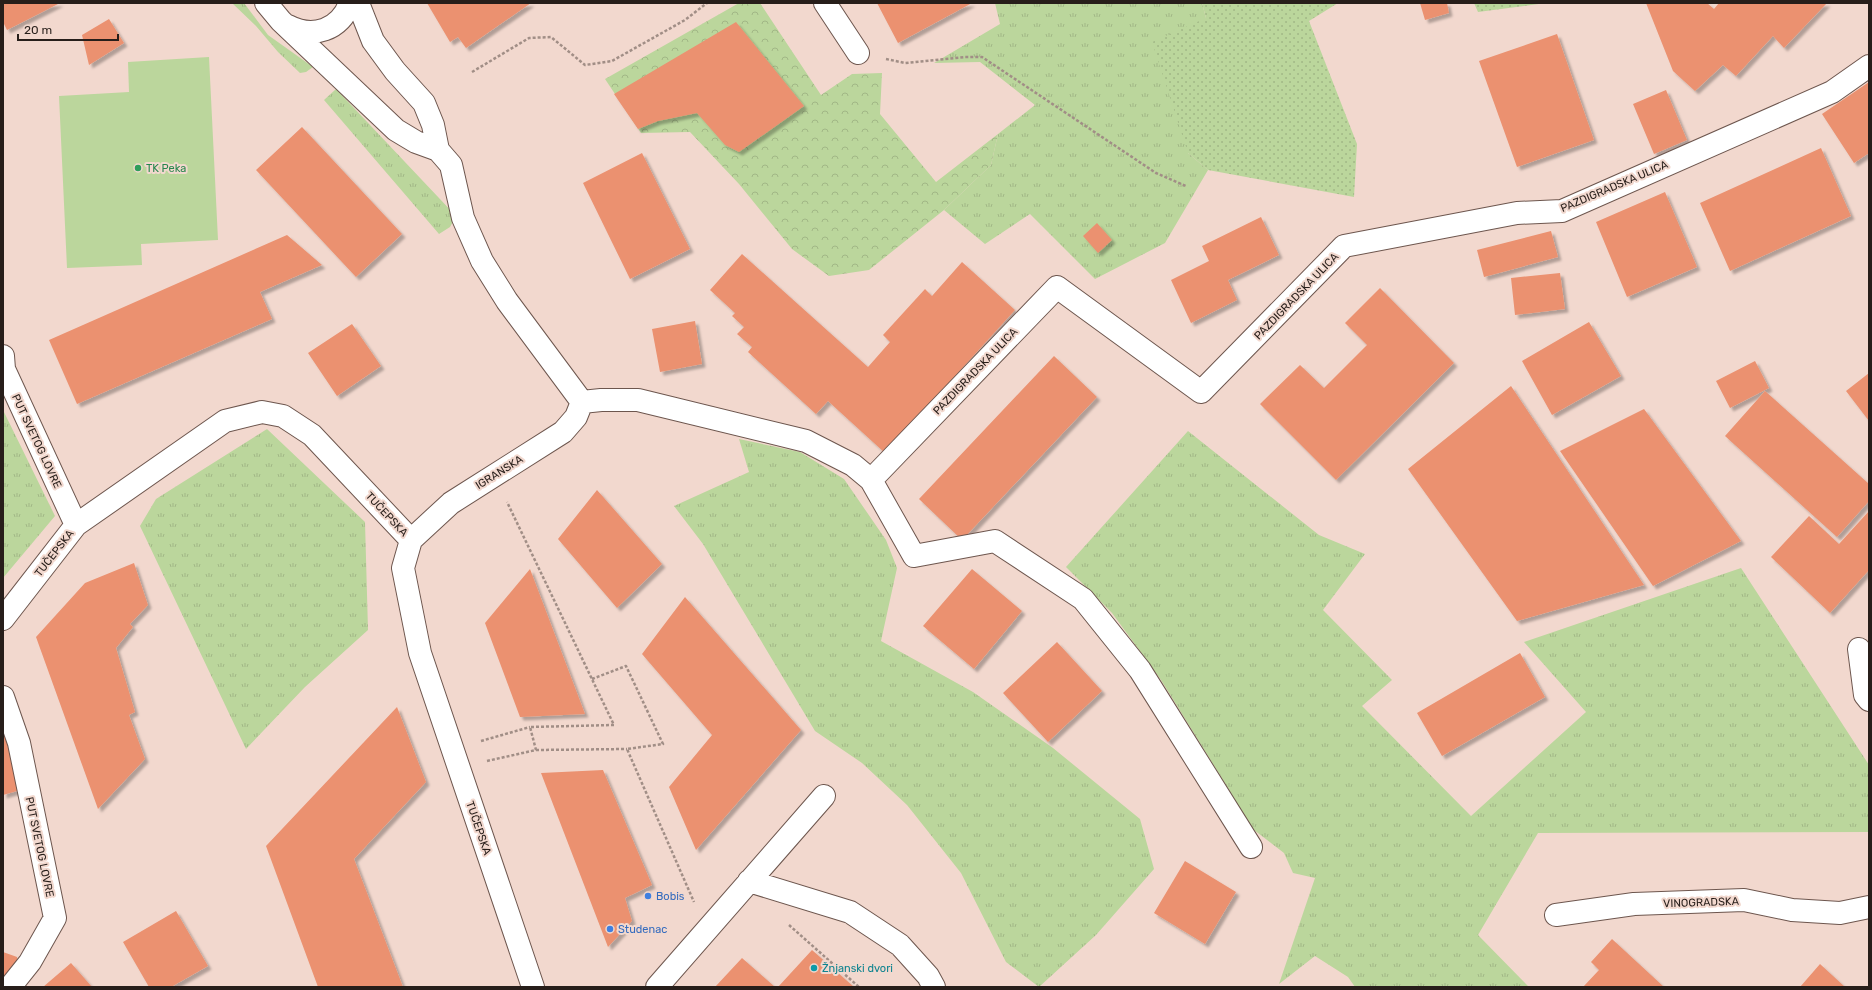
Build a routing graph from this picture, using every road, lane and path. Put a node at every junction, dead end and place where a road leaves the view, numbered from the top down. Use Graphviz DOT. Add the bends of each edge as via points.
graph roads {
  1 [pos="350,3"];
  2 [pos="358,3"];
  3 [pos="706,3"];
  4 [pos="825,3"];
  5 [pos="275,12"];
  6 [pos="858,53"];
  7 [pos="1869,66"];
  8 [pos="472,72"];
  9 [pos="438,150"];
  10 [pos="1186,186"];
  11 [pos="3,356"];
  12 [pos="582,402"];
  13 [pos="494,474"];
  14 [pos="871,480"];
  15 [pos="76,525"];
  16 [pos="411,540"];
  17 [pos="3,619"];
  18 [pos="1860,649"];
  19 [pos="592,679"];
  20 [pos="3,697"];
  21 [pos="1869,700"];
  22 [pos="530,727"];
  23 [pos="452,749"];
  24 [pos="627,749"];
  25 [pos="536,750"];
  26 [pos="513,755"];
  27 [pos="824,796"];
  28 [pos="1251,847"];
  29 [pos="749,881"];
  30 [pos="1869,907"];
  31 [pos="1556,915"];
  32 [pos="787,922"];
  33 [pos="707,930"];
  34 [pos="10,987"];
  35 [pos="533,987"];
  36 [pos="657,987"];
  37 [pos="859,987"];
  38 [pos="934,987"];
  1 -- 5 [label="street" via="343,17 325,30 304,32"];
  2 -- 9 [label="street" via="373,41 395,71 424,103"];
  3 -- 8 [label="path" via="685,20 612,61 585,65 551,37 529,38"];
  4 -- 6 [label="street"];
  5 -- 9 [label="street" via="396,130 416,142"];
  6 -- 10 [label="path" via="905,63 982,57 1156,173"];
  7 -- 14 [label="street, PAZDIGRADSKA ULICA" via="1832,92 1562,211 1517,213 1344,246 1201,392 1057,286"];
  9 -- 12 [label="street" via="451,165 463,218 482,262 507,301"];
  11 -- 15 [label="street, PUT SVETOG LOVRE" via="4,369"];
  12 -- 13 [label="street, IGRANSKA" via="576,417 563,432"];
  12 -- 14 [label="street" via="638,400 806,441 853,465"];
  13 -- 16 [label="street, IGRANSKA" via="451,503"];
  13 -- 19 [label="path"];
  14 -- 28 [label="street" via="914,556 995,541 1083,599 1140,670"];
  15 -- 16 [label="street, TUČEPSKA" via="225,421 262,412 284,416 312,435"];
  15 -- 17 [label="street, TUČEPSKA"];
  16 -- 23 [label="street, TUČEPSKA" via="404,568 420,653"];
  18 -- 21 [label="street" via="1865,695"];
  19 -- 22 [label="path" via="614,725"];
  19 -- 24 [label="path" via="626,666 663,744"];
  20 -- 34 [label="street, PUT SVETOG LOVRE" via="19,743 55,918 30,962"];
  22 -- 23 [label="path"];
  22 -- 25 [label="path"];
  23 -- 35 [label="street, TUČEPSKA"];
  24 -- 25 [label="path"];
  24 -- 33 [label="path"];
  25 -- 26 [label="path"];
  27 -- 29 [label="street"];
  29 -- 33 [label="street"];
  29 -- 38 [label="street" via="850,912 900,945 928,976"];
  30 -- 31 [label="street, VINOGRADSKA" via="1840,912 1792,910 1744,900 1634,904"];
  32 -- 37 [label="path"];
  33 -- 36 [label="street"];
}
